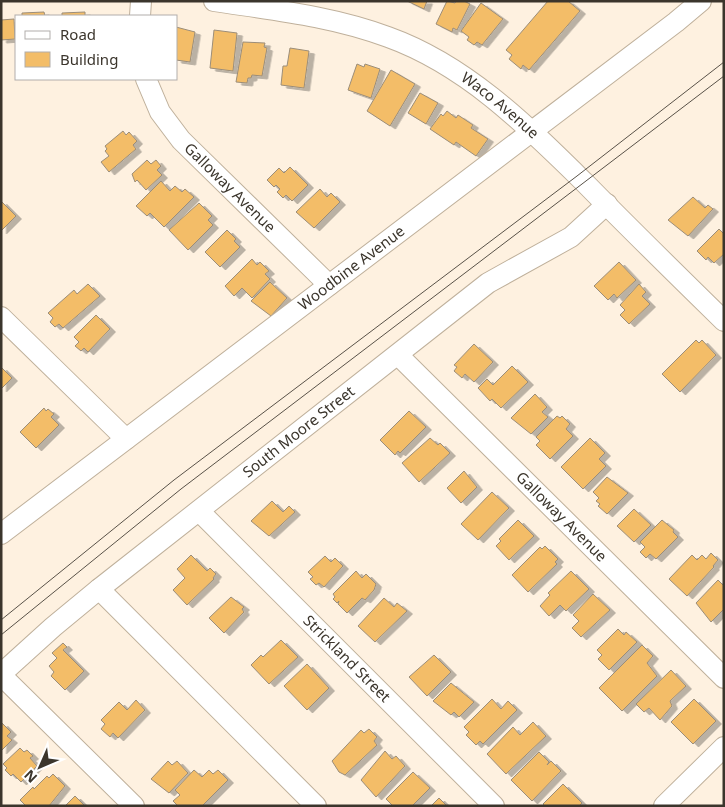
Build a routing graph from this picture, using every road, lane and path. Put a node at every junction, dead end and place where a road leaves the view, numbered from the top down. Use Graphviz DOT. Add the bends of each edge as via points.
graph roads {
  1 [pos="141,1"];
  2 [pos="214,1"];
  3 [pos="701,1"];
  4 [pos="140,15"];
  5 [pos="146,80"];
  6 [pos="532,132"];
  7 [pos="606,204"];
  8 [pos="329,285"];
  9 [pos="1,317"];
  10 [pos="724,321"];
  11 [pos="398,355"];
  12 [pos="126,440"];
  13 [pos="199,511"];
  14 [pos="1,534"];
  15 [pos="99,590"];
  16 [pos="1,675"];
  17 [pos="724,678"];
  18 [pos="724,747"];
  19 [pos="134,806"];
  20 [pos="316,806"];
  21 [pos="494,806"];
  22 [pos="664,806"];
  1 -- 4 [label="street"];
  2 -- 6 [label="street, Waco Avenue" via="343,22 389,37 465,77"];
  3 -- 6 [label="street, Woodbine Avenue"];
  5 -- 8 [label="street, Galloway Avenue" via="160,112 181,140"];
  6 -- 7 [label="street, Waco Avenue"];
  6 -- 8 [label="street, Woodbine Avenue"];
  7 -- 10 [label="street, Waco Avenue"];
  7 -- 11 [label="street, South Moore Street" via="571,237 488,283"];
  8 -- 12 [label="street, Woodbine Avenue"];
  9 -- 12 [label="street"];
  11 -- 13 [label="street, South Moore Street"];
  11 -- 17 [label="street, Galloway Avenue"];
  12 -- 14 [label="street, Woodbine Avenue"];
  13 -- 15 [label="street, South Moore Street"];
  13 -- 21 [label="street, Strickland Street"];
  15 -- 16 [label="street, South Moore Street" via="53,626"];
  15 -- 20 [label="street"];
  16 -- 19 [label="street"];
  18 -- 22 [label="street"];
}
